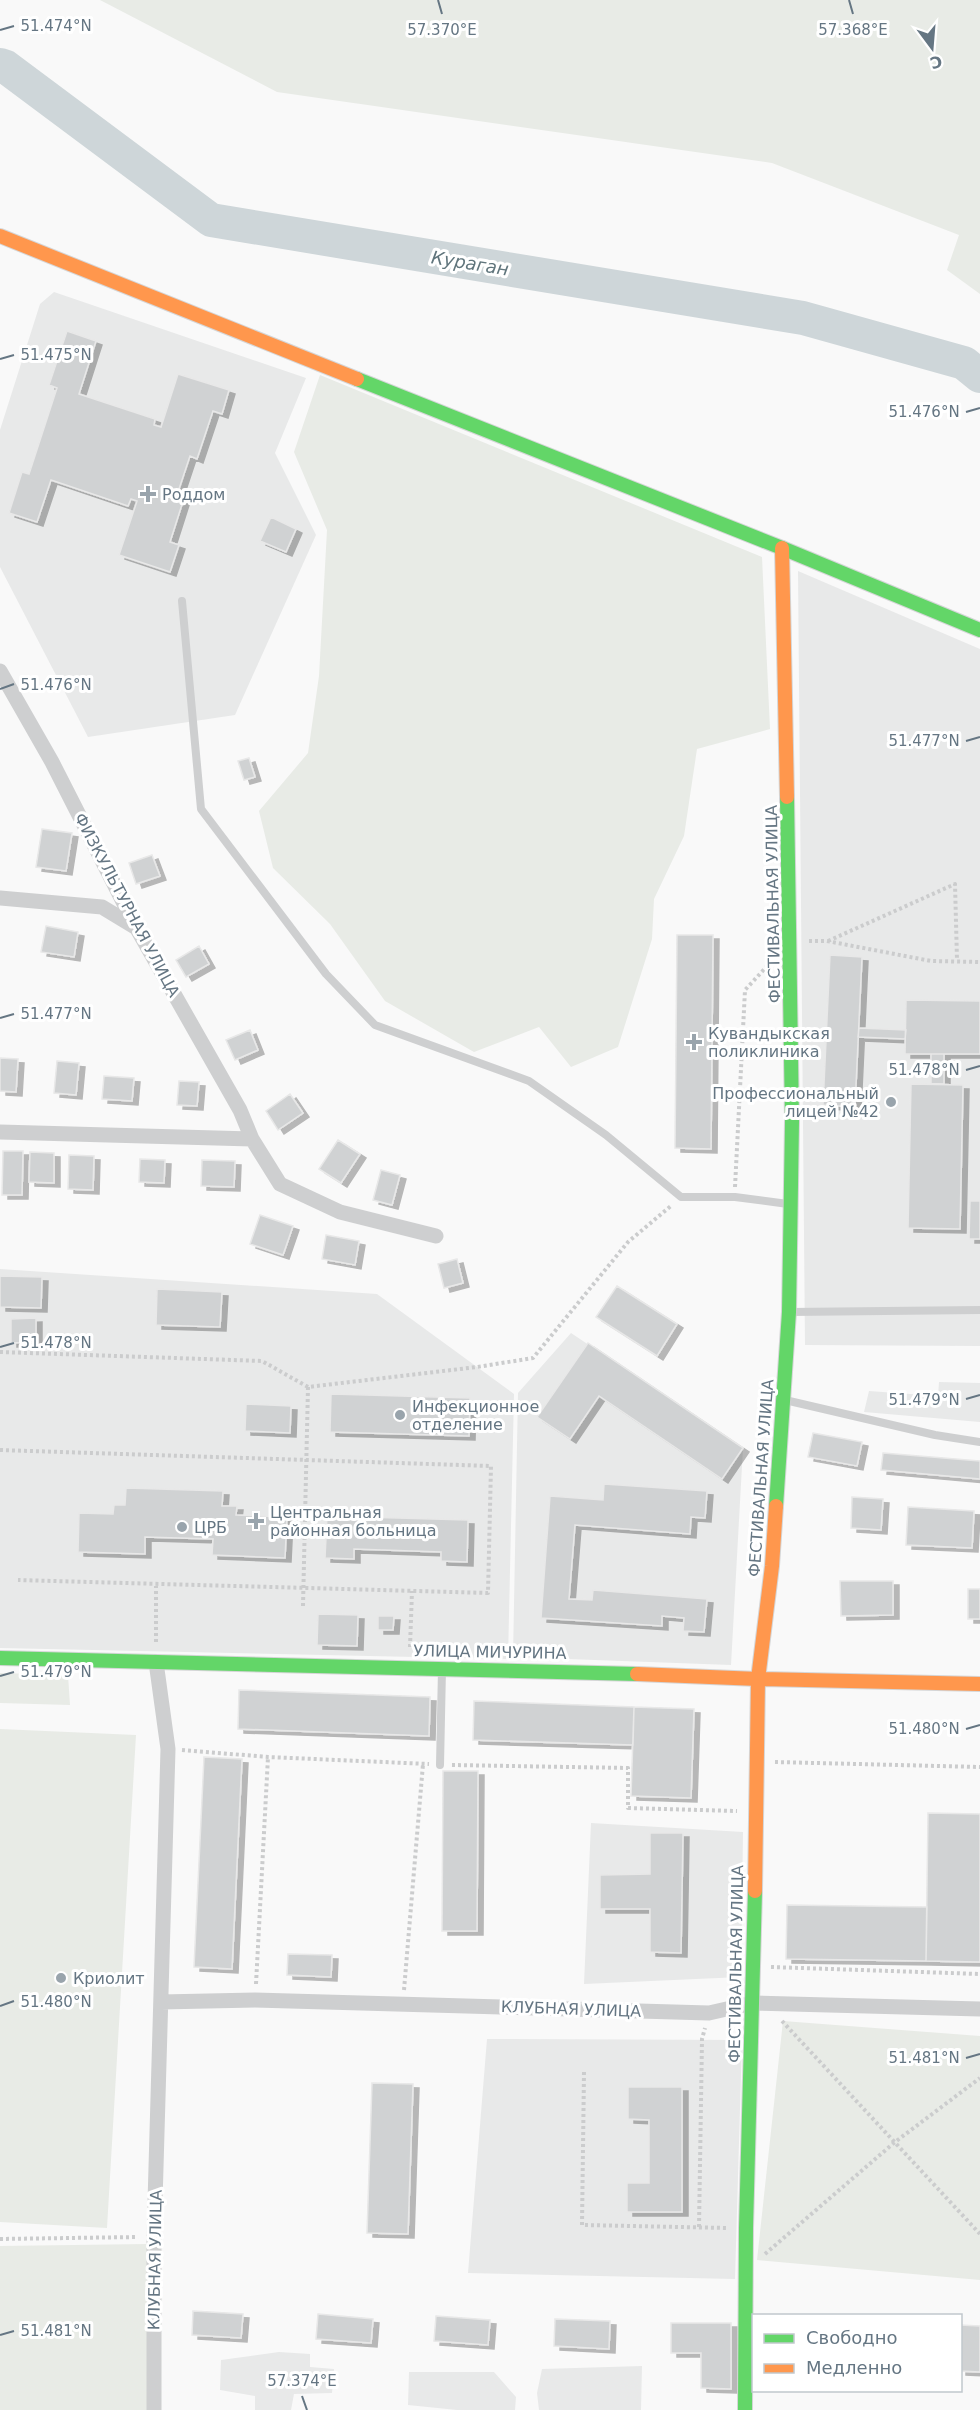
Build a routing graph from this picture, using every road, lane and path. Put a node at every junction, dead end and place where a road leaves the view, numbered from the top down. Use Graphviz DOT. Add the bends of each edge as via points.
graph roads {
  1 [pos="0,236"];
  2 [pos="782,548"];
  3 [pos="182,601"];
  4 [pos="980,630"];
  5 [pos="0,671"];
  6 [pos="0,898"];
  7 [pos="136,927"];
  8 [pos="790,941"];
  9 [pos="827,941"];
  10 [pos="957,960"];
  11 [pos="980,962"];
  12 [pos="0,1132"];
  13 [pos="252,1139"];
  14 [pos="681,1197"];
  15 [pos="735,1197"];
  16 [pos="790,1204"];
  17 [pos="436,1236"];
  18 [pos="980,1310"];
  19 [pos="789,1312"];
  20 [pos="0,1352"];
  21 [pos="308,1387"];
  22 [pos="784,1400"];
  23 [pos="980,1442"];
  24 [pos="0,1450"];
  25 [pos="306,1460"];
  26 [pos="18,1580"];
  27 [pos="156,1586"];
  28 [pos="303,1588"];
  29 [pos="412,1591"];
  30 [pos="303,1606"];
  31 [pos="0,1658"];
  32 [pos="156,1662"];
  33 [pos="410,1667"];
  34 [pos="442,1668"];
  35 [pos="758,1679"];
  36 [pos="980,1684"];
  37 [pos="168,1749"];
  38 [pos="268,1757"];
  39 [pos="756,1762"];
  40 [pos="423,1764"];
  41 [pos="440,1765"];
  42 [pos="980,1767"];
  43 [pos="756,1812"];
  44 [pos="753,1967"];
  45 [pos="980,1974"];
  46 [pos="255,2000"];
  47 [pos="161,2002"];
  48 [pos="753,2003"];
  49 [pos="403,2005"];
  50 [pos="980,2009"];
  51 [pos="709,2013"];
  52 [pos="584,2073"];
  53 [pos="980,2078"];
  54 [pos="895,2142"];
  55 [pos="699,2227"];
  56 [pos="746,2228"];
  57 [pos="980,2234"];
  58 [pos="154,2237"];
  59 [pos="0,2239"];
  60 [pos="746,2271"];
  61 [pos="154,2410"];
  62 [pos="745,2410"];
  1 -- 2 [label="street"];
  2 -- 4 [label="street"];
  2 -- 8 [label="street, ФЕСТИВАЛЬНАЯ УЛИЦА"];
  3 -- 14 [label="lane" via="201,809 326,975 375,1025 529,1081"];
  5 -- 7 [label="street, ФИЗКУЛЬТУРНАЯ УЛИЦА" via="52,762"];
  6 -- 7 [label="street" via="102,907"];
  7 -- 13 [label="street, ФИЗКУЛЬТУРНАЯ УЛИЦА" via="240,1110"];
  8 -- 9 [label="path"];
  8 -- 15 [label="path" via="745,990"];
  8 -- 16 [label="street, ФЕСТИВАЛЬНАЯ УЛИЦА"];
  9 -- 10 [label="path" via="931,961"];
  9 -- 10 [label="path" via="955,884"];
  10 -- 11 [label="path"];
  12 -- 13 [label="street"];
  13 -- 17 [label="street, ФИЗКУЛЬТУРНАЯ УЛИЦА" via="280,1184 340,1212"];
  14 -- 15 [label="lane"];
  14 -- 21 [label="path" via="628,1242 533,1358"];
  15 -- 16 [label="lane"];
  16 -- 19 [label="street, ФЕСТИВАЛЬНАЯ УЛИЦА"];
  18 -- 19 [label="lane"];
  19 -- 22 [label="street, ФЕСТИВАЛЬНАЯ УЛИЦА"];
  20 -- 21 [label="path" via="261,1361"];
  21 -- 25 [label="path"];
  22 -- 23 [label="lane"];
  22 -- 35 [label="street, ФЕСТИВАЛЬНАЯ УЛИЦА" via="772,1566"];
  24 -- 25 [label="path"];
  25 -- 28 [label="path"];
  25 -- 29 [label="path" via="491,1466 488,1593"];
  26 -- 27 [label="path"];
  27 -- 28 [label="path"];
  27 -- 32 [label="path"];
  28 -- 29 [label="path"];
  28 -- 30 [label="path"];
  29 -- 33 [label="path"];
  31 -- 32 [label="street, УЛИЦА МИЧУРИНА"];
  32 -- 33 [label="street, УЛИЦА МИЧУРИНА"];
  32 -- 37 [label="street, КЛУБНАЯ УЛИЦА"];
  33 -- 34 [label="street, УЛИЦА МИЧУРИНА"];
  34 -- 35 [label="street, УЛИЦА МИЧУРИНА"];
  34 -- 41 [label="lane"];
  35 -- 36 [label="street, УЛИЦА МИЧУРИНА"];
  35 -- 39 [label="street, ФЕСТИВАЛЬНАЯ УЛИЦА"];
  37 -- 38 [label="path"];
  37 -- 47 [label="street, КЛУБНАЯ УЛИЦА"];
  38 -- 40 [label="path"];
  38 -- 46 [label="path"];
  39 -- 42 [label="path"];
  39 -- 43 [label="street, ФЕСТИВАЛЬНАЯ УЛИЦА"];
  40 -- 41 [label="path"];
  40 -- 49 [label="path"];
  41 -- 43 [label="path" via="628,1768 628,1808"];
  43 -- 44 [label="street, ФЕСТИВАЛЬНАЯ УЛИЦА"];
  44 -- 45 [label="path"];
  44 -- 48 [label="street, ФЕСТИВАЛЬНАЯ УЛИЦА"];
  46 -- 47 [label="street, КЛУБНАЯ УЛИЦА"];
  46 -- 49 [label="street, КЛУБНАЯ УЛИЦА"];
  47 -- 58 [label="street, КЛУБНАЯ УЛИЦА"];
  48 -- 50 [label="street, КЛУБНАЯ УЛИЦА"];
  48 -- 51 [label="street, КЛУБНАЯ УЛИЦА"];
  48 -- 54 [label="path" via="783,2021"];
  48 -- 56 [label="street, ФЕСТИВАЛЬНАЯ УЛИЦА"];
  49 -- 51 [label="street, КЛУБНАЯ УЛИЦА"];
  51 -- 55 [label="path" via="702,2039"];
  52 -- 55 [label="path" via="582,2225"];
  53 -- 54 [label="path"];
  54 -- 57 [label="path"];
  54 -- 60 [label="path"];
  55 -- 56 [label="path"];
  56 -- 60 [label="street, ФЕСТИВАЛЬНАЯ УЛИЦА"];
  58 -- 59 [label="path"];
  58 -- 61 [label="street, КЛУБНАЯ УЛИЦА"];
  60 -- 62 [label="street, ФЕСТИВАЛЬНАЯ УЛИЦА"];
}
